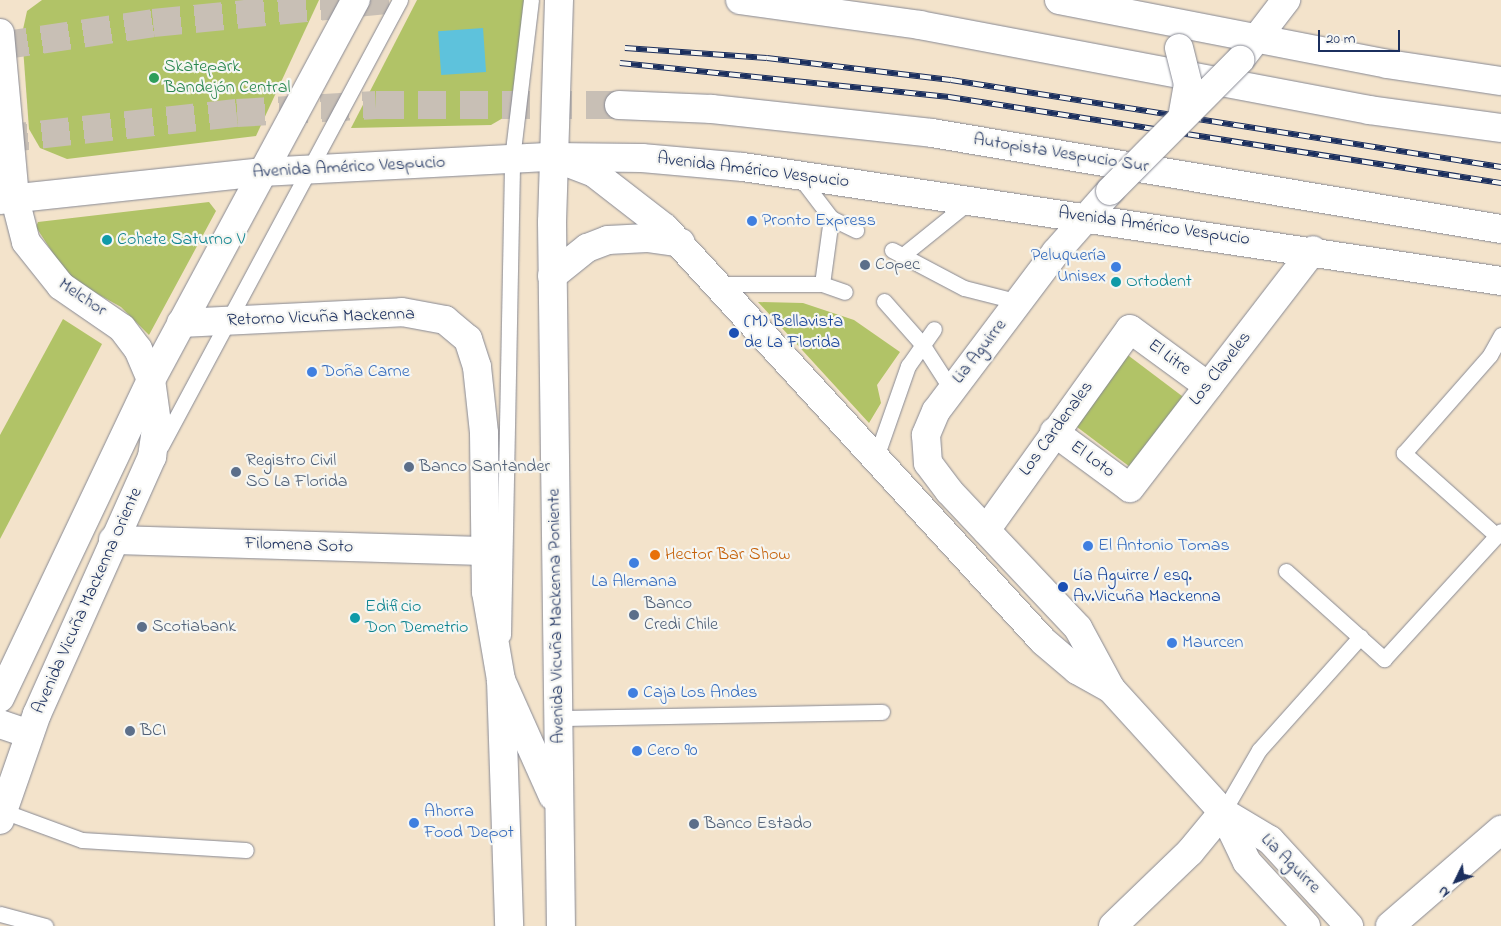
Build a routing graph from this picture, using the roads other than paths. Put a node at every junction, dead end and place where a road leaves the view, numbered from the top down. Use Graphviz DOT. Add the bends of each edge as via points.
graph roads {
  1 [pos="356,0"];
  2 [pos="400,0"];
  3 [pos="531,0"];
  4 [pos="559,0"];
  5 [pos="740,0"];
  6 [pos="1059,0"];
  7 [pos="1286,0"];
  8 [pos="1162,20"];
  9 [pos="0,33"];
  10 [pos="1260,38"];
  11 [pos="1501,81"];
  12 [pos="619,105"];
  13 [pos="1182,117"];
  14 [pos="1501,128"];
  15 [pos="552,157"];
  16 [pos="512,159"];
  17 [pos="307,170"];
  18 [pos="262,172"];
  19 [pos="798,176"];
  20 [pos="8,200"];
  21 [pos="970,200"];
  22 [pos="831,218"];
  23 [pos="1085,218"];
  24 [pos="1501,229"];
  25 [pos="856,230"];
  26 [pos="681,243"];
  27 [pos="1313,250"];
  28 [pos="552,276"];
  29 [pos="1501,281"];
  30 [pos="718,284"];
  31 [pos="822,284"];
  32 [pos="845,292"];
  33 [pos="884,301"];
  34 [pos="1019,302"];
  35 [pos="227,321"];
  36 [pos="181,323"];
  37 [pos="934,329"];
  38 [pos="1130,330"];
  39 [pos="1501,335"];
  40 [pos="922,344"];
  41 [pos="151,380"];
  42 [pos="1208,386"];
  43 [pos="951,389"];
  44 [pos="1054,432"];
  45 [pos="875,460"];
  46 [pos="148,470"];
  47 [pos="1130,488"];
  48 [pos="986,530"];
  49 [pos="1499,533"];
  50 [pos="113,540"];
  51 [pos="485,551"];
  52 [pos="1286,571"];
  53 [pos="1360,637"];
  54 [pos="501,680"];
  55 [pos="1111,689"];
  56 [pos="0,698"];
  57 [pos="882,712"];
  58 [pos="559,718"];
  59 [pos="0,724"];
  60 [pos="29,734"];
  61 [pos="1223,812"];
  62 [pos="560,814"];
  63 [pos="1,816"];
  64 [pos="1501,830"];
  65 [pos="246,850"];
  66 [pos="0,914"];
  67 [pos="45,926"];
  68 [pos="509,926"];
  69 [pos="561,926"];
  70 [pos="1113,926"];
  71 [pos="1306,926"];
  72 [pos="1349,926"];
  73 [pos="1390,926"];
  1 -- 18 [label="main road"];
  2 -- 17 [label="lane"];
  3 -- 16 [label="lane"];
  4 -- 15 [label="main road, Avenida Vicuña Mackenna Poniente"];
  5 -- 14 [label="main road" via="920,25 1369,110"];
  6 -- 8 [label="main road"];
  7 -- 10 [label="main road, Lia Aguirre"];
  8 -- 10 [label="main road"];
  8 -- 13 [label="main road, bridge" via="1179,48 1188,84"];
  9 -- 20 [label="main road, Melchor"];
  10 -- 11 [label="main road" via="1387,64"];
  10 -- 13 [label="main road, Lia Aguirre, bridge"];
  12 -- 24 [label="main road, Autopista Vespucio Sur" via="730,110 932,133"];
  13 -- 23 [label="main road, Lia Aguirre, bridge"];
  15 -- 16 [label="main road, Avenida Américo Vespucio"];
  15 -- 19 [label="main road, Avenida Américo Vespucio" via="693,161"];
  15 -- 26 [label="main road, Lia Aguirre" via="594,173 616,187"];
  15 -- 28 [label="main road, Avenida Vicuña Mackenna Poniente"];
  16 -- 17 [label="main road, Avenida Américo Vespucio"];
  16 -- 54 [label="lane"];
  17 -- 18 [label="main road, Avenida Américo Vespucio"];
  17 -- 35 [label="lane"];
  18 -- 20 [label="main road, Avenida Américo Vespucio"];
  18 -- 36 [label="main road"];
  19 -- 21 [label="main road, Avenida Américo Vespucio"];
  19 -- 22 [label="lane"];
  20 -- 41 [label="main road, Melchor" via="26,242 41,265 61,286 122,328 138,349"];
  21 -- 23 [label="main road, Avenida Américo Vespucio"];
  21 -- 34 [label="lane" via="898,252 961,292"];
  22 -- 25 [label="lane"];
  22 -- 31 [label="lane"];
  23 -- 27 [label="main road, Avenida Américo Vespucio"];
  23 -- 34 [label="main road, Lia Aguirre"];
  26 -- 28 [label="main road" via="647,238 608,240 587,248"];
  26 -- 30 [label="main road, Lia Aguirre"];
  27 -- 29 [label="main road, Avenida Américo Vespucio"];
  27 -- 42 [label="main road, Los Claveles"];
  28 -- 58 [label="main road, Avenida Vicuña Mackenna Poniente"];
  30 -- 31 [label="lane"];
  30 -- 45 [label="main road, Lia Aguirre"];
  31 -- 32 [label="lane"];
  33 -- 40 [label="lane"];
  34 -- 43 [label="main road, Lia Aguirre"];
  35 -- 36 [label="main road, Retorno Vicuña Mackenna"];
  35 -- 46 [label="lane"];
  35 -- 51 [label="main road, Retorno Vicuña Mackenna" via="402,312 432,315 458,328 468,339 477,367 484,433"];
  36 -- 41 [label="main road"];
  37 -- 40 [label="lane"];
  38 -- 42 [label="main road, El Litre"];
  38 -- 44 [label="main road, Los Cardenales"];
  39 -- 49 [label="lane" via="1490,355 1404,453"];
  40 -- 43 [label="lane"];
  40 -- 45 [label="lane" via="896,392 890,422"];
  41 -- 46 [label="main road, Avenida Vicuña Mackenna Oriente" via="157,423"];
  41 -- 56 [label="main road"];
  42 -- 47 [label="main road, Los Claveles"];
  43 -- 48 [label="main road, Lia Aguirre" via="929,422 928,462"];
  44 -- 47 [label="main road, El Loto"];
  44 -- 48 [label="main road, Los Cardenales"];
  45 -- 55 [label="main road, Lia Aguirre" via="1059,657"];
  46 -- 50 [label="main road, Avenida Vicuña Mackenna Oriente"];
  48 -- 55 [label="main road, Lia Aguirre" via="1078,628"];
  49 -- 53 [label="lane" via="1384,659"];
  50 -- 51 [label="main road, Filomena Soto"];
  50 -- 60 [label="main road, Avenida Vicuña Mackenna Oriente"];
  51 -- 54 [label="main road, Retorno Vicuña Mackenna" via="489,618"];
  52 -- 53 [label="lane"];
  53 -- 61 [label="lane" via="1259,750"];
  54 -- 62 [label="main road"];
  54 -- 68 [label="main road"];
  55 -- 61 [label="main road, Lia Aguirre"];
  57 -- 58 [label="lane"];
  58 -- 62 [label="main road, Avenida Vicuña Mackenna Poniente"];
  59 -- 60 [label="main road"];
  60 -- 63 [label="main road, Avenida Vicuña Mackenna Oriente"];
  61 -- 70 [label="main road" via="1190,852"];
  61 -- 71 [label="main road, Lia Aguirre" via="1247,862"];
  61 -- 72 [label="main road, Lia Aguirre" via="1270,840"];
  62 -- 69 [label="main road, Avenida Vicuña Mackenna Poniente"];
  63 -- 65 [label="lane" via="82,840"];
  64 -- 73 [label="main road"];
  66 -- 67 [label="lane"];
}
